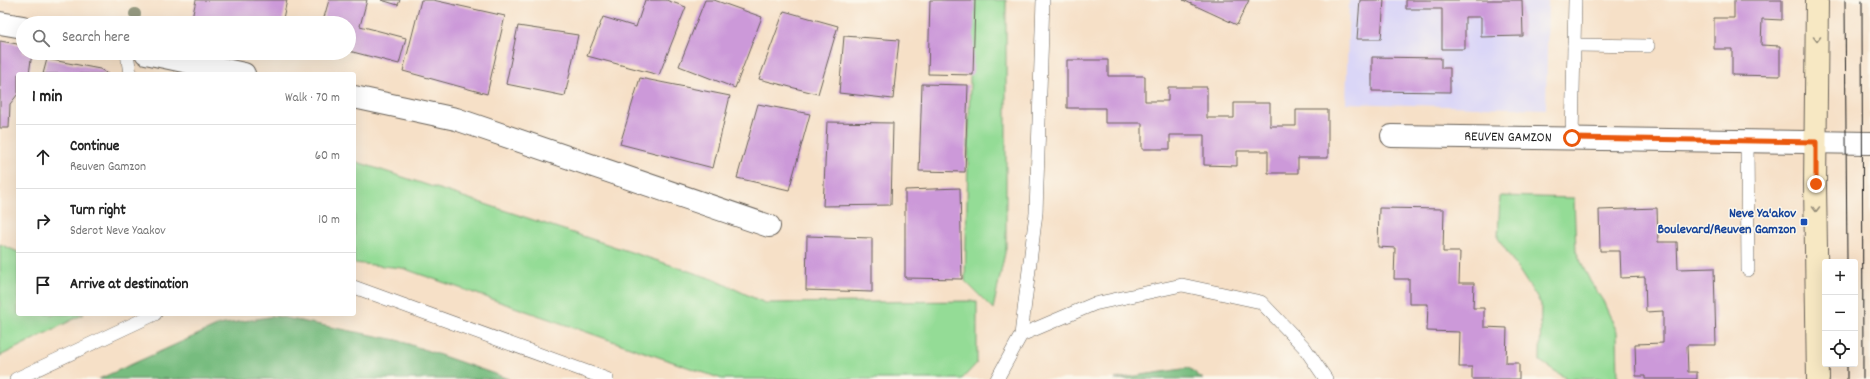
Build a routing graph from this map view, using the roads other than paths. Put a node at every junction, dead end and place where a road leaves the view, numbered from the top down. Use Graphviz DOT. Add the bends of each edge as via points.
graph roads {
  1 [pos="1043,0"];
  2 [pos="1575,0"];
  3 [pos="1818,0"];
  4 [pos="0,22"];
  5 [pos="16,25"];
  6 [pos="1574,45"];
  7 [pos="1648,46"];
  8 [pos="128,60"];
  9 [pos="179,60"];
  10 [pos="130,72"];
  11 [pos="235,72"];
  12 [pos="356,98"];
  13 [pos="1392,136"];
  14 [pos="1572,138"];
  15 [pos="1747,141"];
  16 [pos="1816,142"];
  17 [pos="1870,143"];
  18 [pos="769,226"];
  19 [pos="1748,270"];
  20 [pos="356,288"];
  21 [pos="151,316"];
  22 [pos="1021,335"];
  23 [pos="16,379"];
  24 [pos="607,379"];
  25 [pos="997,379"];
  26 [pos="1326,379"];
  27 [pos="1818,379"];
  1 -- 22 [label="lane" via="1036,213"];
  2 -- 6 [label="lane"];
  3 -- 16 [label="street, one-way"];
  4 -- 5 [label="street"];
  6 -- 7 [label="lane"];
  6 -- 14 [label="lane"];
  8 -- 10 [label="lane"];
  9 -- 11 [label="street"];
  12 -- 18 [label="street" via="456,119"];
  13 -- 14 [label="street, REUVEN GAMZON"];
  14 -- 15 [label="street, REUVEN GAMZON"];
  15 -- 16 [label="street, REUVEN GAMZON"];
  15 -- 19 [label="lane"];
  16 -- 17 [label="street, REUVEN GAMZON"];
  16 -- 27 [label="street, one-way"];
  20 -- 24 [label="lane"];
  21 -- 23 [label="lane"];
  22 -- 25 [label="lane"];
  22 -- 26 [label="lane" via="1094,304 1182,285 1261,302 1304,347"];
}
